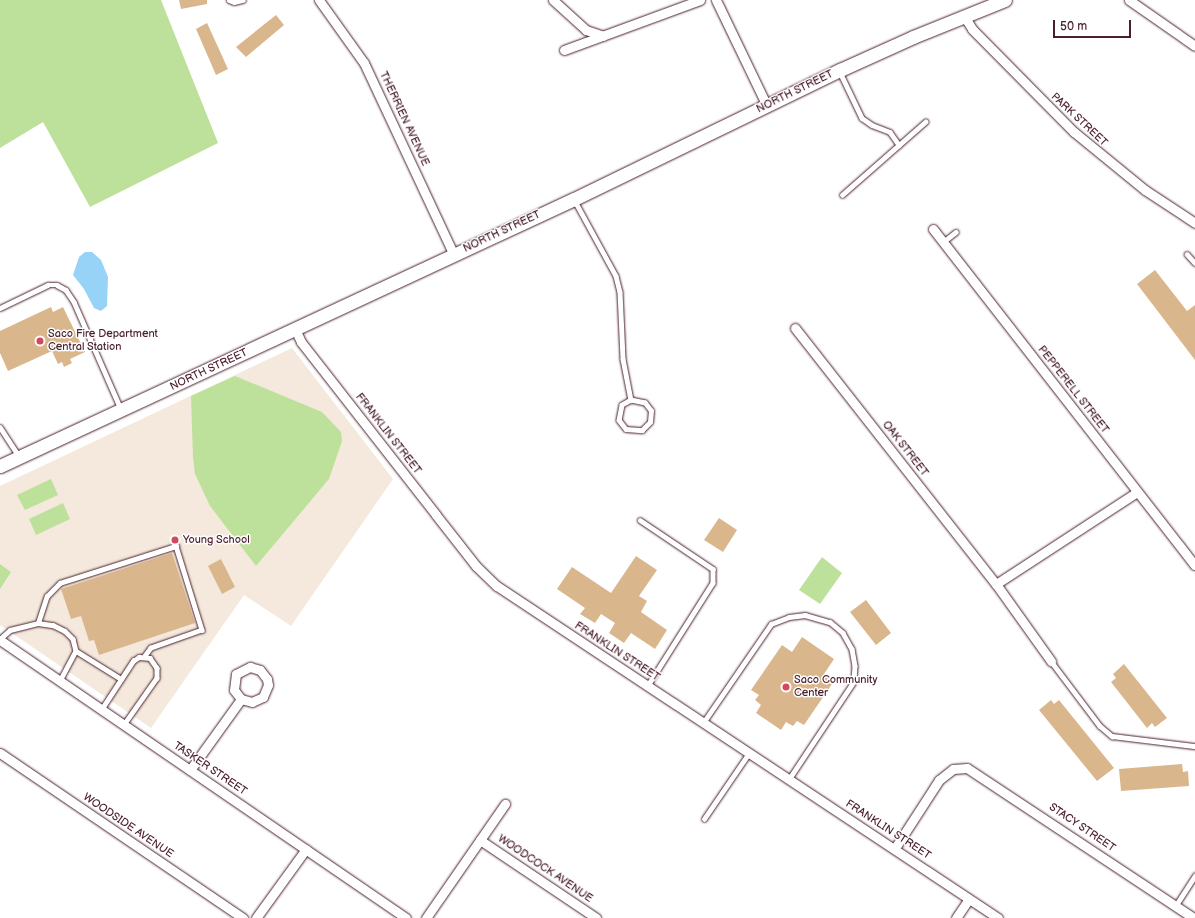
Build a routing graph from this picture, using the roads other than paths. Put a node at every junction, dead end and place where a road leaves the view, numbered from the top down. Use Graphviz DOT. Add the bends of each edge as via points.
graph roads {
  1 [pos="229,0"];
  2 [pos="243,0"];
  3 [pos="319,0"];
  4 [pos="553,0"];
  5 [pos="700,0"];
  6 [pos="716,0"];
  7 [pos="1005,0"];
  8 [pos="1129,0"];
  9 [pos="964,16"];
  10 [pos="603,36"];
  11 [pos="1195,46"];
  12 [pos="564,50"];
  13 [pos="840,70"];
  14 [pos="767,106"];
  15 [pos="924,122"];
  16 [pos="899,145"];
  17 [pos="842,195"];
  18 [pos="574,199"];
  19 [pos="1195,222"];
  20 [pos="933,229"];
  21 [pos="956,232"];
  22 [pos="943,242"];
  23 [pos="1187,254"];
  24 [pos="454,255"];
  25 [pos="1195,263"];
  26 [pos="0,308"];
  27 [pos="795,328"];
  28 [pos="295,329"];
  29 [pos="631,400"];
  30 [pos="122,410"];
  31 [pos="0,427"];
  32 [pos="19,457"];
  33 [pos="0,466"];
  34 [pos="1137,492"];
  35 [pos="640,520"];
  36 [pos="1195,565"];
  37 [pos="996,584"];
  38 [pos="38,623"];
  39 [pos="0,639"];
  40 [pos="76,650"];
  41 [pos="145,656"];
  42 [pos="1051,660"];
  43 [pos="121,679"];
  44 [pos="60,681"];
  45 [pos="648,686"];
  46 [pos="241,699"];
  47 [pos="101,710"];
  48 [pos="703,722"];
  49 [pos="124,726"];
  50 [pos="1195,746"];
  51 [pos="0,752"];
  52 [pos="749,753"];
  53 [pos="190,770"];
  54 [pos="789,780"];
  55 [pos="505,804"];
  56 [pos="704,819"];
  57 [pos="480,840"];
  58 [pos="306,848"];
  59 [pos="895,848"];
  60 [pos="1195,876"];
  61 [pos="969,899"];
  62 [pos="1176,905"];
  63 [pos="243,918"];
  64 [pos="256,918"];
  65 [pos="406,918"];
  66 [pos="426,918"];
  67 [pos="596,918"];
  68 [pos="956,918"];
  69 [pos="998,918"];
  70 [pos="1194,918"];
  1 -- 2 [label="lane"];
  3 -- 24 [label="street, THERRIEN AVENUE" via="364,63"];
  4 -- 10 [label="street" via="586,30"];
  5 -- 10 [label="street"];
  6 -- 14 [label="street"];
  7 -- 9 [label="main road, NORTH STREET"];
  8 -- 11 [label="street"];
  9 -- 13 [label="main road, NORTH STREET"];
  9 -- 19 [label="street, PARK STREET" via="974,32 1074,132 1139,186"];
  10 -- 12 [label="street"];
  13 -- 14 [label="main road, NORTH STREET"];
  13 -- 16 [label="lane" via="862,118 890,132"];
  14 -- 18 [label="main road, NORTH STREET"];
  15 -- 16 [label="lane"];
  16 -- 17 [label="lane"];
  18 -- 24 [label="main road, NORTH STREET"];
  18 -- 29 [label="lane" via="616,276 620,292 623,359"];
  20 -- 22 [label="street, PEPPERELL STREET"];
  21 -- 22 [label="lane"];
  22 -- 34 [label="street, PEPPERELL STREET"];
  23 -- 25 [label="lane"];
  24 -- 28 [label="main road, NORTH STREET"];
  26 -- 30 [label="lane" via="48,285 57,285 66,290 74,302"];
  27 -- 37 [label="street, OAK STREET"];
  28 -- 30 [label="main road, NORTH STREET"];
  28 -- 45 [label="street, FRANKLIN STREET" via="301,342 488,578 512,597"];
  29 -- 29 [label="lane" via="645,403 650,411 650,422 642,430 626,429 620,420 620,410"];
  30 -- 32 [label="main road, NORTH STREET"];
  31 -- 32 [label="lane"];
  32 -- 33 [label="main road, NORTH STREET"];
  34 -- 36 [label="street, PEPPERELL STREET"];
  34 -- 37 [label="street"];
  35 -- 45 [label="lane" via="713,569 713,583"];
  37 -- 42 [label="street, OAK STREET"];
  38 -- 39 [label="lane" via="10,630"];
  38 -- 40 [label="lane" via="54,625 65,631 73,639"];
  38 -- 41 [label="lane" via="47,596 60,584 176,546 202,630 151,648"];
  39 -- 44 [label="street, TASKER STREET"];
  40 -- 43 [label="lane"];
  40 -- 44 [label="lane"];
  41 -- 43 [label="lane" via="134,661"];
  41 -- 49 [label="lane" via="155,664 159,673"];
  42 -- 50 [label="lane" via="1100,726 1112,736"];
  43 -- 47 [label="lane"];
  44 -- 47 [label="street, TASKER STREET"];
  45 -- 48 [label="street, FRANKLIN STREET"];
  46 -- 53 [label="street"];
  47 -- 49 [label="street, TASKER STREET"];
  48 -- 52 [label="street, FRANKLIN STREET"];
  48 -- 54 [label="lane" via="770,624 789,617 805,615 830,622 843,634 852,649 854,682"];
  49 -- 53 [label="street, TASKER STREET"];
  51 -- 63 [label="street, WOODSIDE AVENUE"];
  52 -- 54 [label="street, FRANKLIN STREET"];
  52 -- 56 [label="lane"];
  53 -- 58 [label="street, TASKER STREET"];
  54 -- 59 [label="street, FRANKLIN STREET"];
  55 -- 57 [label="street, WOODCOCK AVENUE"];
  57 -- 66 [label="street, WOODCOCK AVENUE"];
  57 -- 67 [label="street, WOODCOCK AVENUE"];
  58 -- 64 [label="street"];
  58 -- 65 [label="street, TASKER STREET"];
  59 -- 61 [label="street, FRANKLIN STREET"];
  59 -- 62 [label="street, STACY STREET" via="936,785 953,769 963,768 974,771"];
  60 -- 62 [label="lane"];
  61 -- 68 [label="street"];
  61 -- 69 [label="street, FRANKLIN STREET"];
  62 -- 70 [label="street, STACY STREET"];
}
